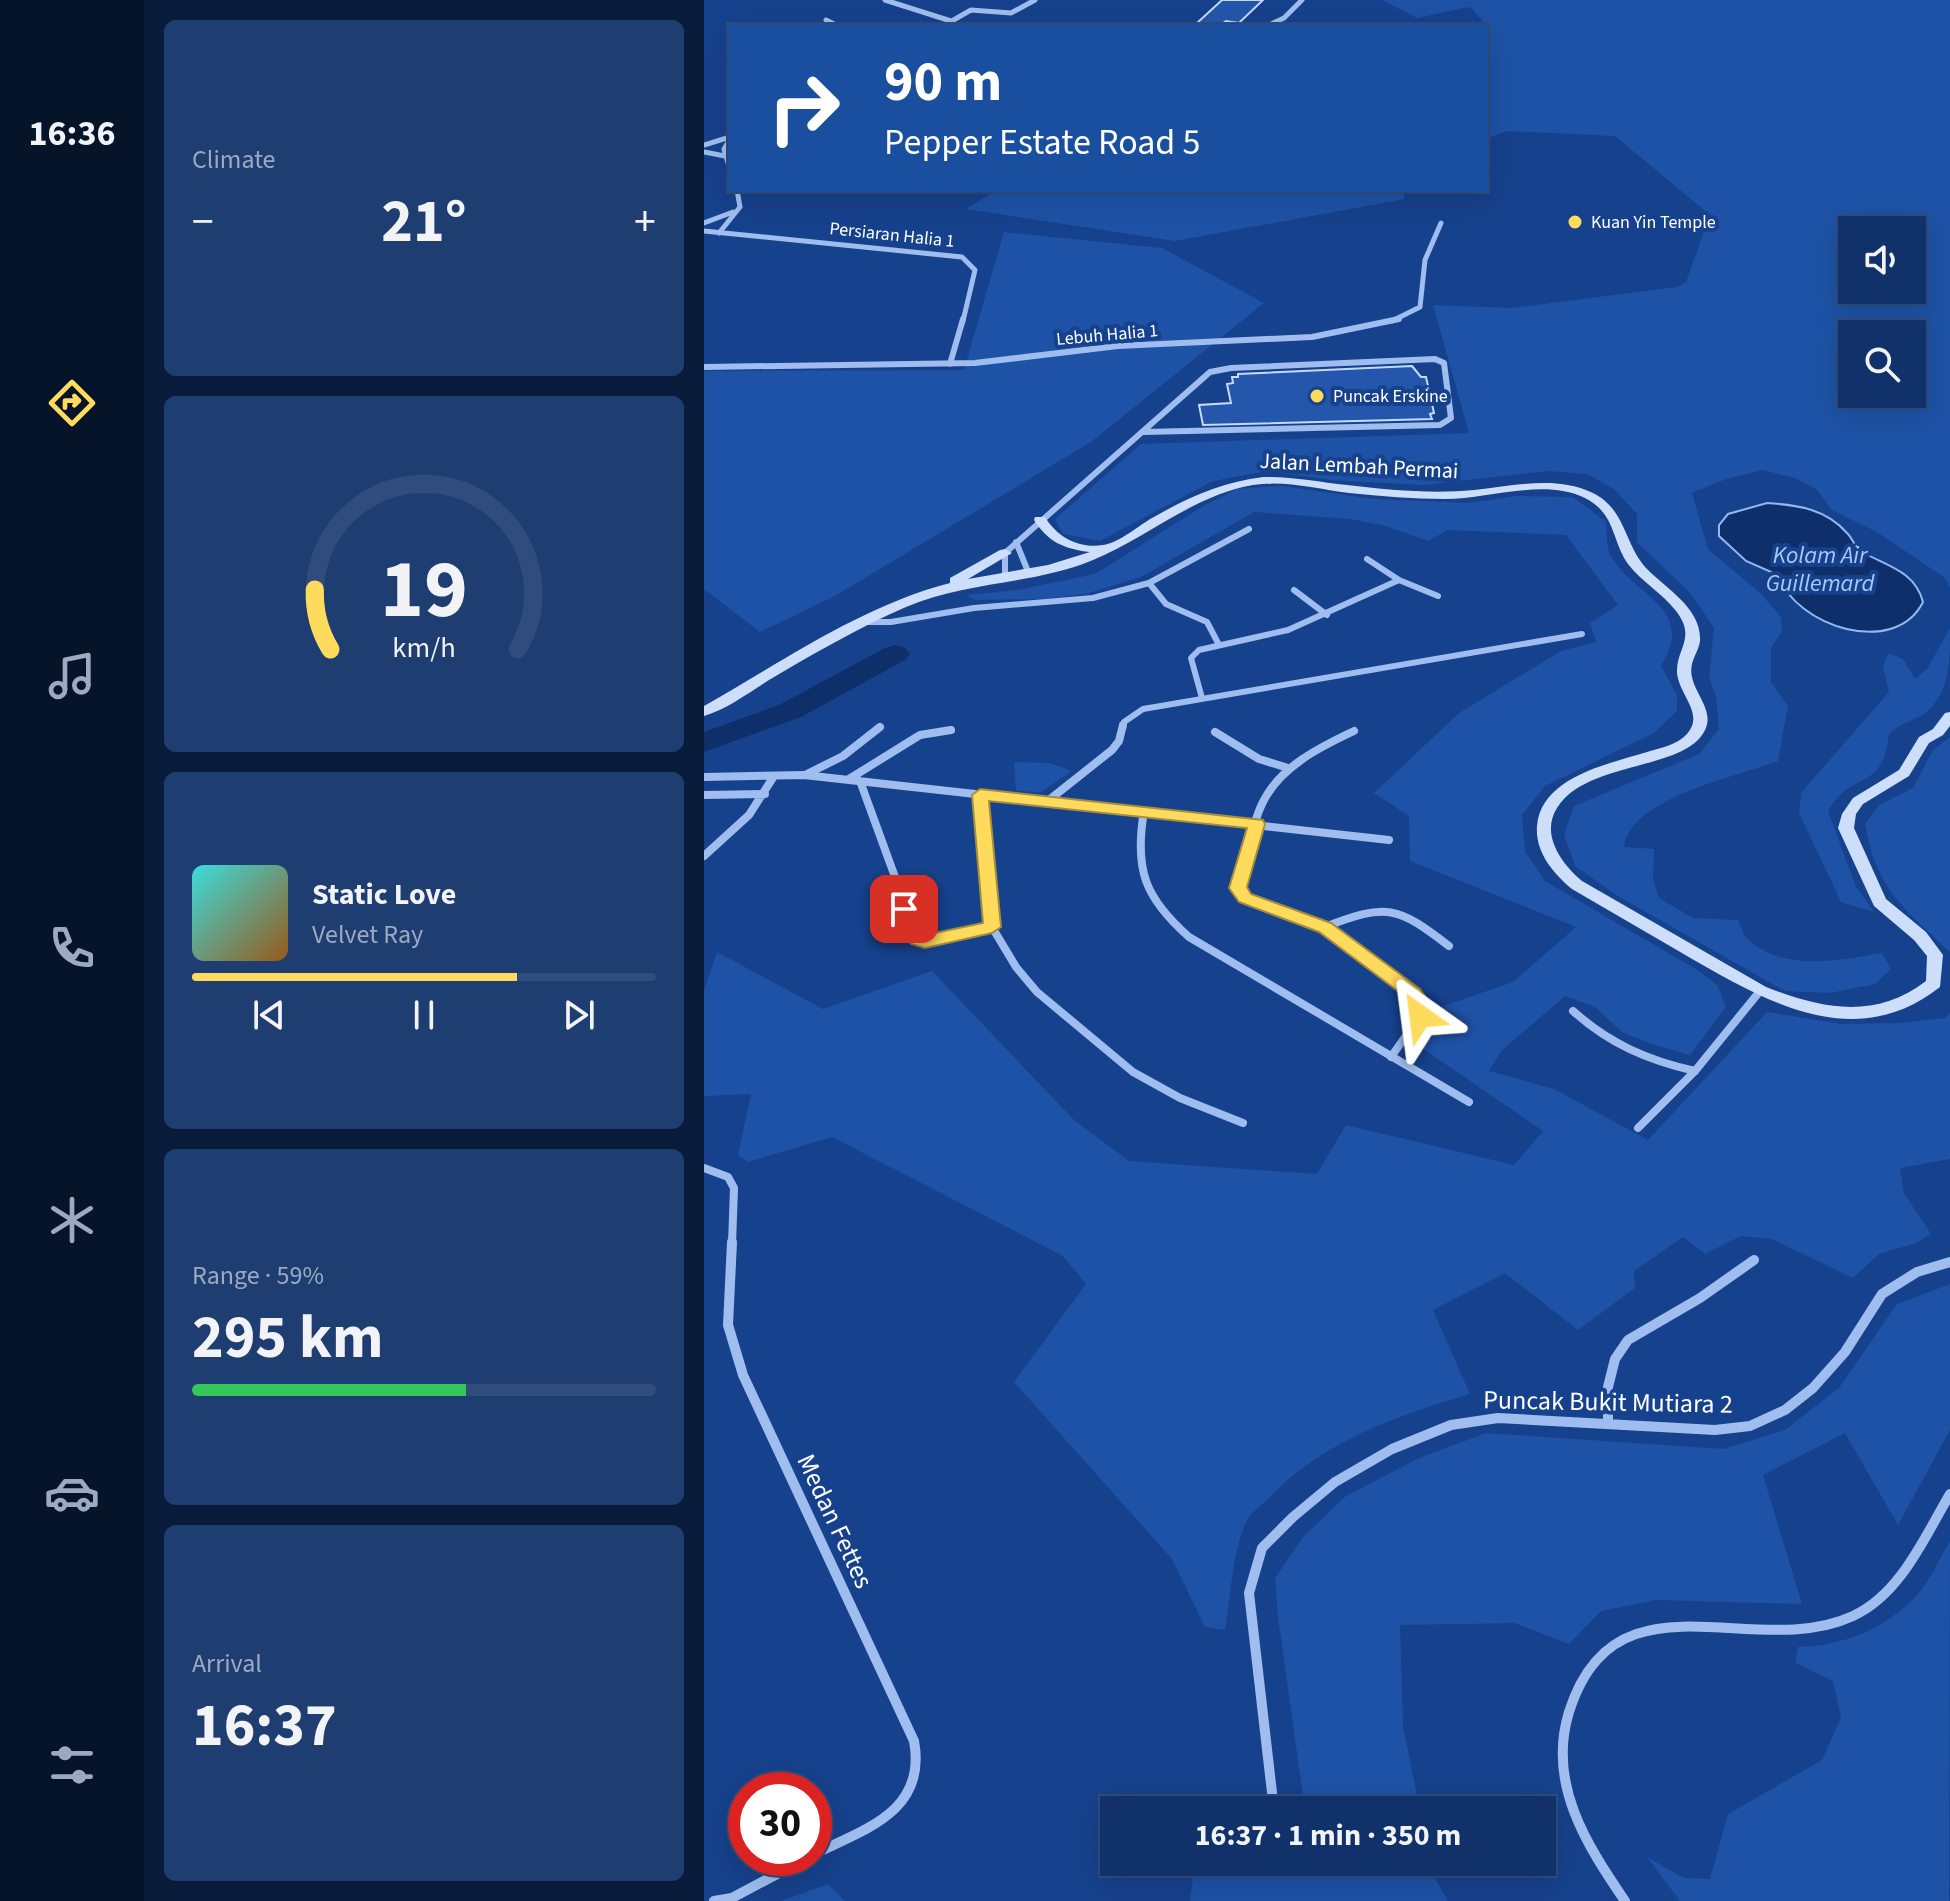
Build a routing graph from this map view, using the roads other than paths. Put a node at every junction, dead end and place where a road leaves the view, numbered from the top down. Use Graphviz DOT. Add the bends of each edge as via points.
graph roads {
  1 [pos="885,0"];
  2 [pos="1035,0"];
  3 [pos="1302,0"];
  4 [pos="826,20"];
  5 [pos="951,21"];
  6 [pos="834,24"];
  7 [pos="946,24"];
  8 [pos="1271,24"];
  9 [pos="728,139"];
  10 [pos="728,141"];
  11 [pos="704,145"];
  12 [pos="704,152"];
  13 [pos="725,156"];
  14 [pos="728,164"];
  15 [pos="738,192"];
  16 [pos="738,210"];
  17 [pos="704,223"];
  18 [pos="1441,223"];
  19 [pos="704,231"];
  20 [pos="719,233"];
  21 [pos="950,364"];
  22 [pos="704,367"];
  23 [pos="1144,432"];
  24 [pos="1040,520"];
  25 [pos="1249,529"];
  26 [pos="1016,542"];
  27 [pos="1107,549"];
  28 [pos="1005,553"];
  29 [pos="1367,559"];
  30 [pos="1029,574"];
  31 [pos="1005,577"];
  32 [pos="1399,580"];
  33 [pos="1149,583"];
  34 [pos="1294,590"];
  35 [pos="932,592"];
  36 [pos="1438,596"];
  37 [pos="1327,615"];
  38 [pos="866,622"];
  39 [pos="1582,634"];
  40 [pos="1218,643"];
  41 [pos="1202,698"];
  42 [pos="704,712"];
  43 [pos="1950,716"];
  44 [pos="880,727"];
  45 [pos="951,730"];
  46 [pos="1354,731"];
  47 [pos="1215,732"];
  48 [pos="1288,768"];
  49 [pos="804,775"];
  50 [pos="774,776"];
  51 [pos="704,777"];
  52 [pos="849,780"];
  53 [pos="860,781"];
  54 [pos="765,794"];
  55 [pos="704,795"];
  56 [pos="980,795"];
  57 [pos="1048,800"];
  58 [pos="1144,811"];
  59 [pos="1257,824"];
  60 [pos="1389,840"];
  61 [pos="704,856"];
  62 [pos="992,927"];
  63 [pos="1325,927"];
  64 [pos="1449,946"];
  65 [pos="1760,991"];
  66 [pos="1573,1011"];
  67 [pos="1391,1057"];
  68 [pos="1695,1071"];
  69 [pos="1469,1102"];
  70 [pos="1243,1123"];
  71 [pos="1638,1128"];
  72 [pos="704,1168"];
  73 [pos="1754,1260"];
  74 [pos="1950,1262"];
  75 [pos="1608,1422"];
  76 [pos="1950,1494"];
  77 [pos="1272,1796"];
  78 [pos="832,1844"];
  79 [pos="773,1876"];
  80 [pos="714,1901"];
  81 [pos="1625,1901"];
  1 -- 5 [label="street"];
  2 -- 5 [label="street" via="1011,13 971,10"];
  3 -- 8 [label="street"];
  4 -- 6 [label="street"];
  5 -- 7 [label="street"];
  9 -- 11 [label="street"];
  10 -- 13 [label="street"];
  12 -- 13 [label="street"];
  13 -- 14 [label="street"];
  15 -- 16 [label="street"];
  16 -- 17 [label="street"];
  16 -- 20 [label="street"];
  18 -- 21 [label="street, Lebuh Halia 1" via="1425,260 1420,307 1405,317 1312,337 1118,346"];
  19 -- 20 [label="street, Persiaran Halia 1"];
  20 -- 21 [label="street, Persiaran Halia 1" via="962,257 970,262 975,279"];
  21 -- 22 [label="street, Lebuh Halia 1"];
  23 -- 23 [label="street" via="1210,372 1435,359 1444,363 1451,418 1440,425"];
  23 -- 24 [label="street"];
  24 -- 26 [label="street"];
  24 -- 27 [label="main road" via="1065,545"];
  25 -- 33 [label="street"];
  26 -- 28 [label="street"];
  26 -- 30 [label="street"];
  27 -- 30 [label="main road, Jalan Lembah Permai"];
  27 -- 65 [label="main road, Jalan Lembah Permai" via="1205,495 1271,479 1434,495 1563,488 1606,506 1633,562 1688,621 1694,640 1684,667 1701,725 1685,744 1560,792 1543,821 1548,853 1577,885"];
  28 -- 31 [label="street"];
  28 -- 35 [label="main road"];
  29 -- 32 [label="street"];
  30 -- 31 [label="main road, Jalan Lembah Permai"];
  31 -- 35 [label="main road, Jalan Lembah Permai"];
  32 -- 36 [label="street"];
  32 -- 37 [label="street"];
  33 -- 38 [label="street" via="1093,598"];
  33 -- 40 [label="street" via="1168,607 1207,622"];
  34 -- 37 [label="street"];
  35 -- 38 [label="main road, Jalan Lembah Permai"];
  37 -- 40 [label="street" via="1252,640"];
  38 -- 42 [label="main road, Jalan Lembah Permai"];
  39 -- 41 [label="street"];
  40 -- 41 [label="street" via="1191,658"];
  41 -- 57 [label="street" via="1131,715 1112,750"];
  43 -- 65 [label="main road, Jalan Lembah Permai" via="1914,752 1904,773 1858,801 1846,828 1880,902 1935,955 1934,983 1902,1006 1877,1012 1815,1010"];
  44 -- 49 [label="street" via="843,756"];
  45 -- 52 [label="street" via="920,735"];
  46 -- 48 [label="street"];
  47 -- 48 [label="street" via="1259,759"];
  48 -- 59 [label="street" via="1268,792"];
  49 -- 50 [label="street"];
  49 -- 52 [label="street"];
  50 -- 51 [label="street"];
  50 -- 54 [label="street"];
  52 -- 53 [label="street"];
  53 -- 56 [label="street"];
  53 -- 62 [label="street" via="918,940"];
  54 -- 55 [label="street"];
  54 -- 61 [label="street"];
  56 -- 57 [label="street"];
  56 -- 62 [label="street"];
  57 -- 58 [label="street"];
  58 -- 59 [label="street"];
  58 -- 67 [label="street" via="1138,865 1166,918 1189,937"];
  59 -- 60 [label="street"];
  59 -- 63 [label="street" via="1238,888 1245,898"];
  62 -- 70 [label="street" via="1037,992 1133,1072"];
  63 -- 64 [label="street" via="1389,909 1406,913"];
  63 -- 67 [label="street" via="1422,1005"];
  65 -- 68 [label="street"];
  66 -- 68 [label="street" via="1601,1038 1648,1060"];
  67 -- 69 [label="street"];
  68 -- 71 [label="street"];
  72 -- 78 [label="street, Medan Fettes" via="728,1177 734,1188 728,1325 743,1375 914,1741 916,1775 906,1796 890,1812"];
  73 -- 75 [label="street" via="1628,1340 1615,1359 1608,1387"];
  74 -- 75 [label="street, Puncak Bukit Mutiara 2" via="1917,1272 1882,1294 1845,1352 1785,1410 1750,1426 1715,1430"];
  75 -- 77 [label="street, Puncak Bukit Mutiara 2" via="1498,1418 1451,1425 1392,1449 1335,1482 1262,1548 1249,1593"];
  76 -- 81 [label="street" via="1898,1577 1856,1615 1805,1629 1656,1628 1628,1635 1590,1666 1561,1737 1561,1778 1587,1842"];
  79 -- 80 [label="street" via="732,1898"];
}
